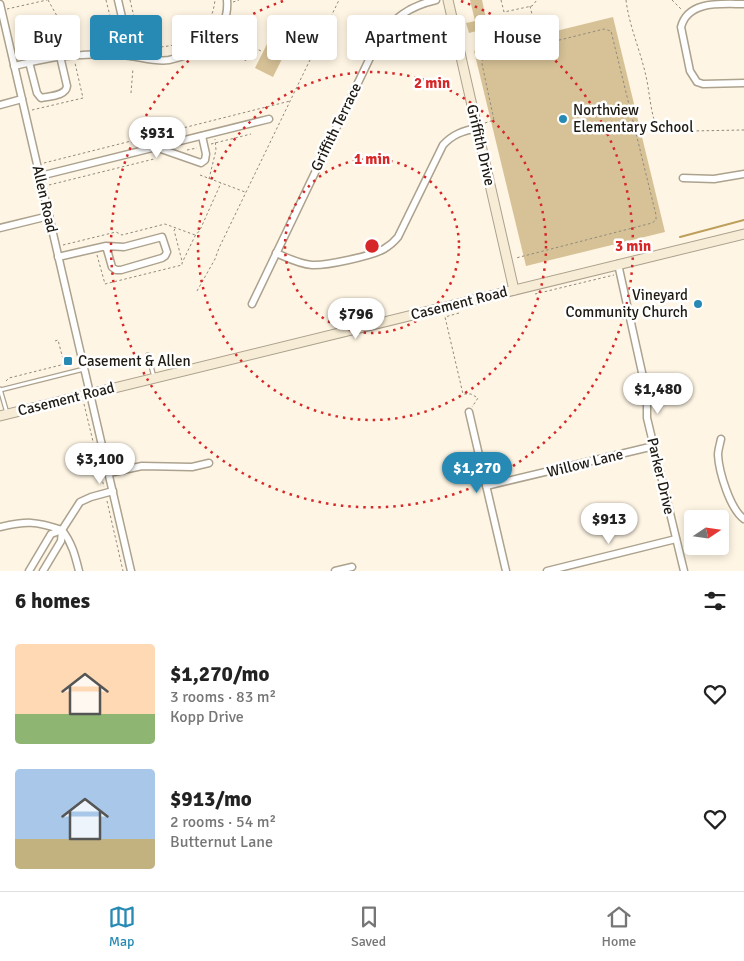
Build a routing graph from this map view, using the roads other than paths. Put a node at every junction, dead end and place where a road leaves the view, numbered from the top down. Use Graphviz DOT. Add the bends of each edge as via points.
graph roads {
  1 [pos="118,0"];
  2 [pos="436,0"];
  3 [pos="448,0"];
  4 [pos="230,1"];
  5 [pos="744,4"];
  6 [pos="1,7"];
  7 [pos="121,15"];
  8 [pos="2,19"];
  9 [pos="162,59"];
  10 [pos="39,60"];
  11 [pos="61,60"];
  12 [pos="29,62"];
  13 [pos="14,66"];
  14 [pos="744,84"];
  15 [pos="22,100"];
  16 [pos="0,105"];
  17 [pos="269,119"];
  18 [pos="481,125"];
  19 [pos="202,136"];
  20 [pos="157,148"];
  21 [pos="744,174"];
  22 [pos="40,176"];
  23 [pos="683,178"];
  24 [pos="49,216"];
  25 [pos="0,228"];
  26 [pos="744,234"];
  27 [pos="106,246"];
  28 [pos="276,253"];
  29 [pos="58,257"];
  30 [pos="618,264"];
  31 [pos="514,290"];
  32 [pos="252,304"];
  33 [pos="148,355"];
  34 [pos="84,369"];
  35 [pos="154,377"];
  36 [pos="0,390"];
  37 [pos="90,394"];
  38 [pos="469,412"];
  39 [pos="3,415"];
  40 [pos="721,439"];
  41 [pos="654,446"];
  42 [pos="210,463"];
  43 [pos="109,473"];
  44 [pos="486,486"];
  45 [pos="113,491"];
  46 [pos="744,519"];
  47 [pos="0,527"];
  48 [pos="62,530"];
  49 [pos="676,539"];
  50 [pos="352,567"];
  51 [pos="29,571"];
  52 [pos="43,571"];
  53 [pos="79,571"];
  54 [pos="131,571"];
  55 [pos="334,571"];
  56 [pos="506,571"];
  57 [pos="547,571"];
  58 [pos="684,571"];
  1 -- 7 [label="street"];
  2 -- 28 [label="street, Griffith Terrace" via="406,11 394,20 378,41"];
  3 -- 18 [label="street, Griffith Drive"];
  4 -- 9 [label="street" via="224,22 213,39 203,47 169,60"];
  5 -- 14 [label="street" via="701,5 689,10 682,21 682,35 693,78 703,84"];
  6 -- 8 [label="street, Allen Road"];
  8 -- 13 [label="street, Allen Road"];
  10 -- 12 [label="street"];
  11 -- 12 [label="street" via="68,88 64,93 41,98"];
  12 -- 13 [label="street"];
  13 -- 15 [label="street, Allen Road"];
  15 -- 16 [label="street"];
  15 -- 22 [label="street, Allen Road"];
  17 -- 19 [label="street"];
  18 -- 28 [label="street" via="460,132 443,145 392,244 382,250 314,266"];
  18 -- 31 [label="street, Griffith Drive"];
  19 -- 20 [label="street"];
  19 -- 20 [label="street" via="206,154 201,163"];
  20 -- 22 [label="street"];
  21 -- 23 [label="street" via="714,179"];
  22 -- 24 [label="street, Allen Road"];
  24 -- 25 [label="street"];
  24 -- 29 [label="street, Allen Road"];
  26 -- 30 [label="street, Casement Road"];
  27 -- 27 [label="street" via="124,247 162,237 167,252 162,258 116,270 112,267"];
  27 -- 29 [label="street"];
  28 -- 32 [label="street, Griffith Terrace"];
  29 -- 34 [label="street, Allen Road"];
  30 -- 31 [label="street, Casement Road"];
  30 -- 41 [label="street, Parker Drive" via="647,395 647,418"];
  31 -- 35 [label="street, Casement Road"];
  33 -- 35 [label="lane"];
  34 -- 36 [label="lane"];
  34 -- 37 [label="street, Allen Road"];
  35 -- 37 [label="street, Casement Road"];
  36 -- 39 [label="lane"];
  37 -- 39 [label="street, Casement Road"];
  37 -- 43 [label="street, Allen Road"];
  38 -- 44 [label="street"];
  40 -- 46 [label="street" via="718,456 727,493 733,507"];
  41 -- 44 [label="street, Willow Lane"];
  41 -- 49 [label="street, Parker Drive"];
  42 -- 43 [label="street" via="192,467 142,466"];
  43 -- 45 [label="street, Allen Road"];
  44 -- 56 [label="street"];
  45 -- 48 [label="street" via="80,502"];
  45 -- 54 [label="street, Allen Road"];
  47 -- 48 [label="street" via="35,522"];
  48 -- 51 [label="street" via="52,534"];
  48 -- 52 [label="street" via="61,541"];
  48 -- 53 [label="street" via="70,540"];
  49 -- 57 [label="street"];
  49 -- 58 [label="street, Parker Drive"];
  50 -- 55 [label="street"];
}
